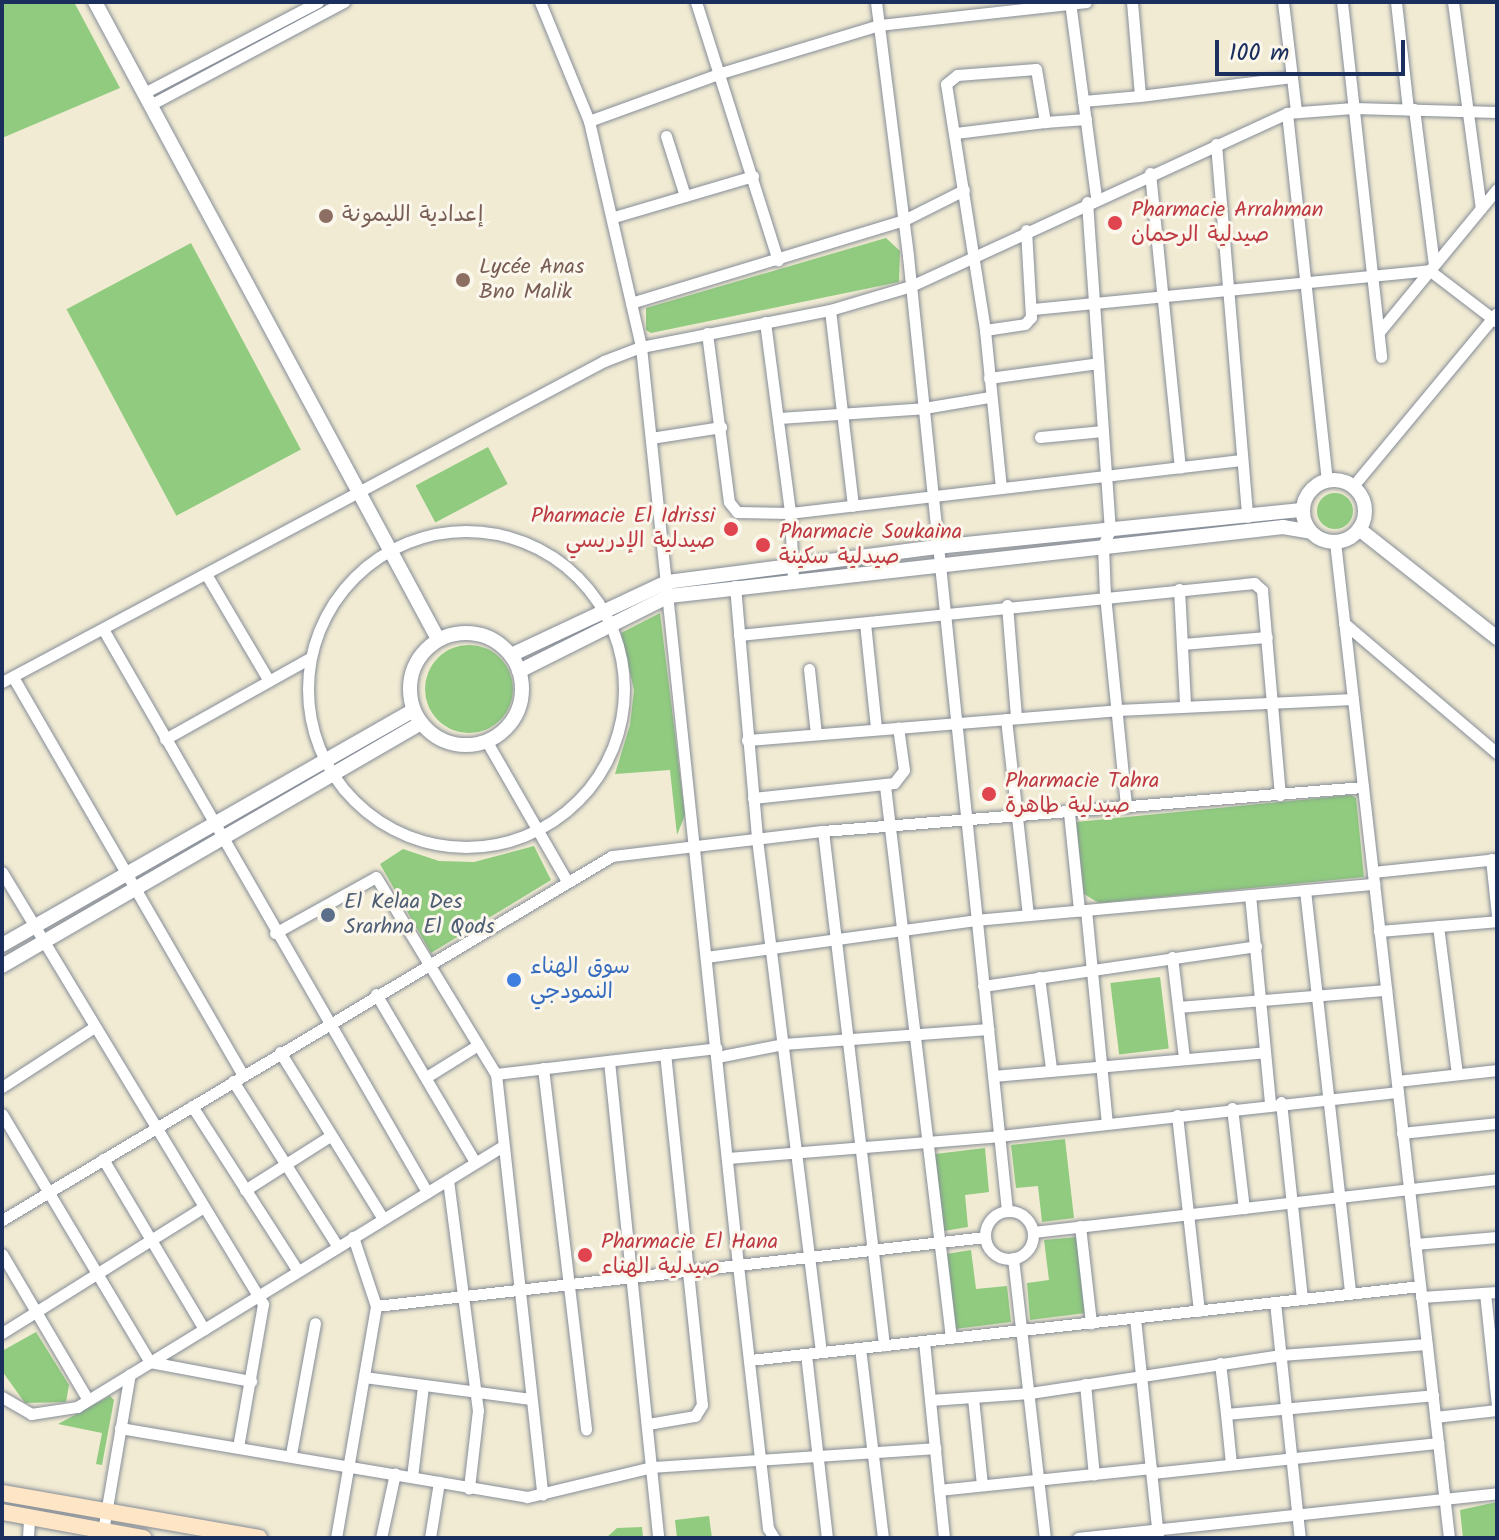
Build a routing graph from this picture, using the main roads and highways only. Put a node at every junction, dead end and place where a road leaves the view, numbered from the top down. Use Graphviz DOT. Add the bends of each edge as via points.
graph roads {
  1 [pos="2,1493"];
  2 [pos="2,1512"];
  3 [pos="103,1534"];
  4 [pos="144,1538"];
  5 [pos="259,1538"];
  1 -- 5 [label="main road"];
  2 -- 3 [label="main road"];
  3 -- 4 [label="main road"];
}
